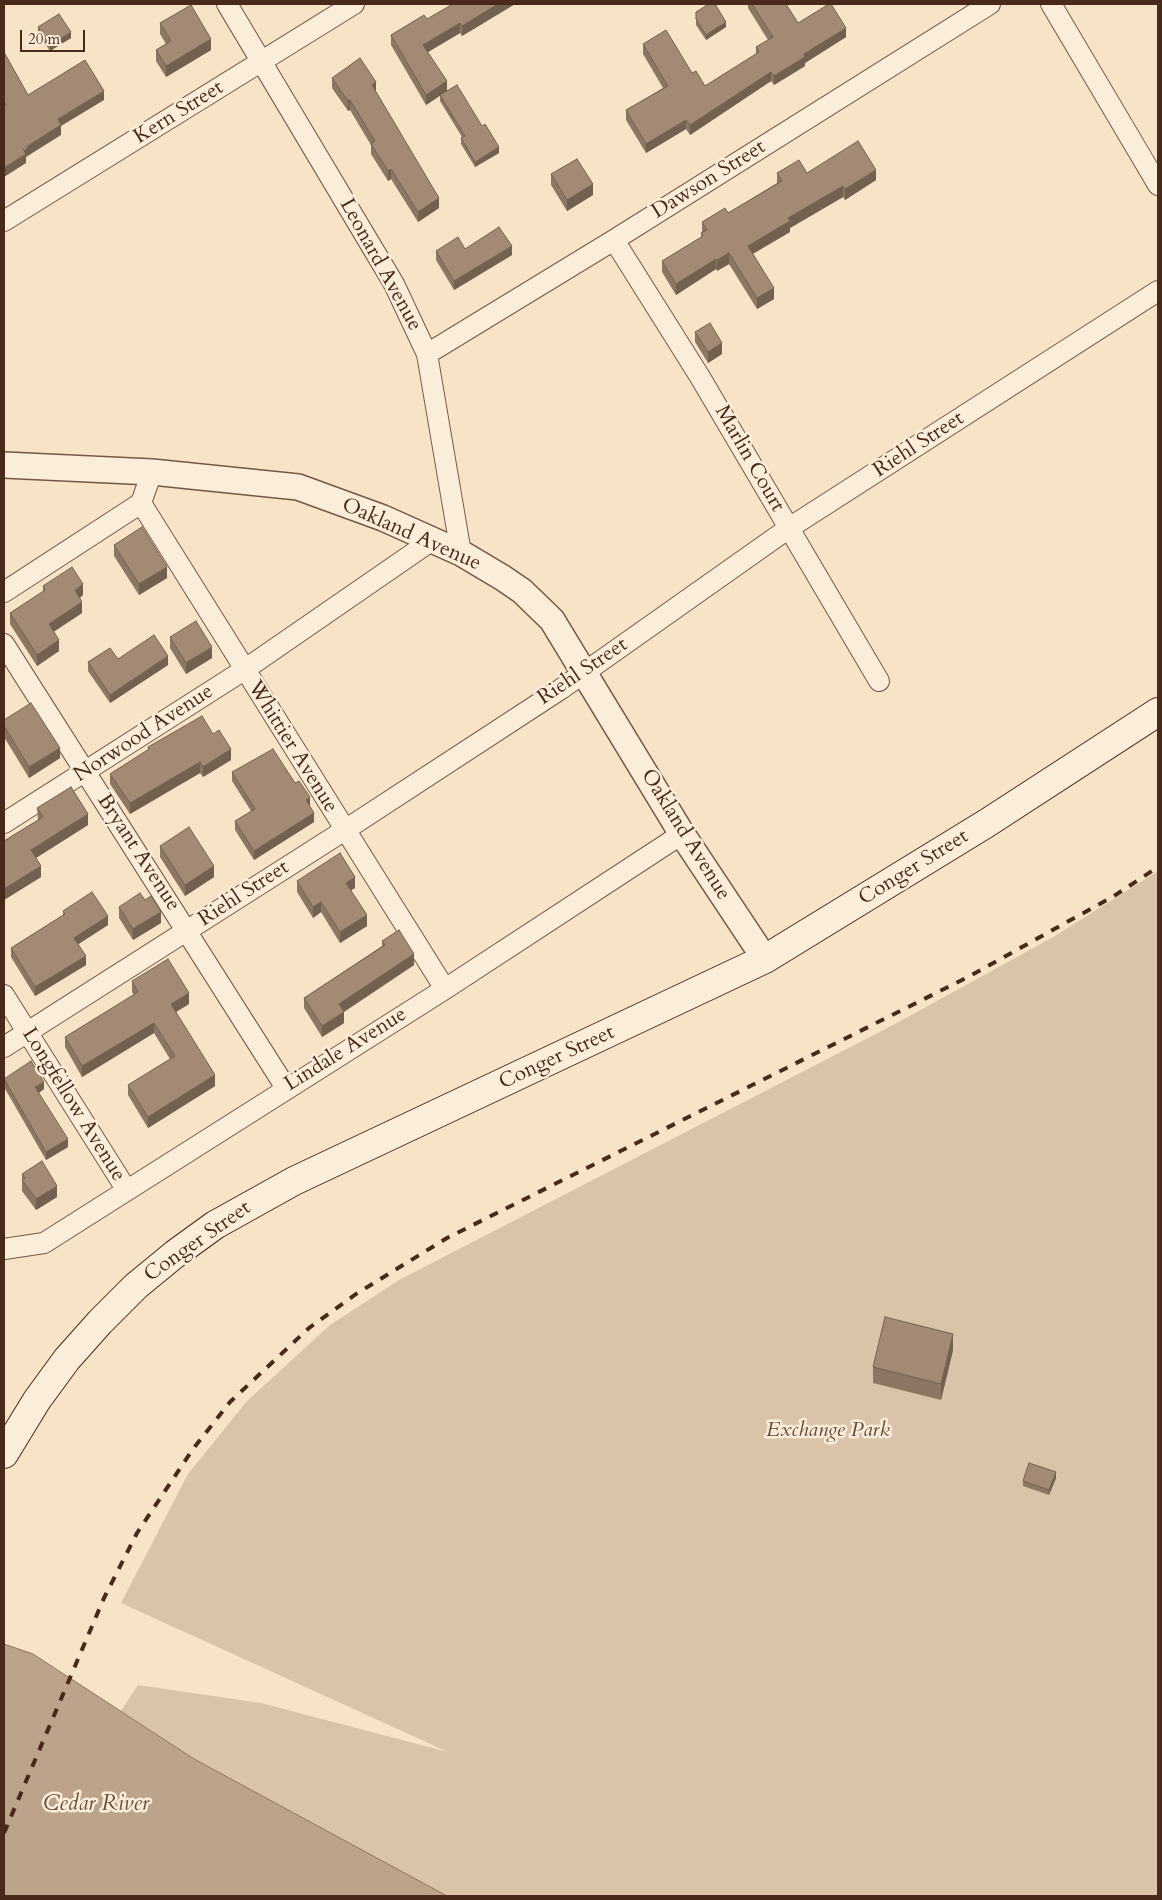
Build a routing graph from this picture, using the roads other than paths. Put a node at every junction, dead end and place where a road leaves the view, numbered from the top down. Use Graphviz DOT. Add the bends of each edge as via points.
graph roads {
  1 [pos="227,4"];
  2 [pos="354,4"];
  3 [pos="990,4"];
  4 [pos="1051,4"];
  5 [pos="262,61"];
  6 [pos="1158,185"];
  7 [pos="4,221"];
  8 [pos="614,240"];
  9 [pos="1158,291"];
  10 [pos="427,354"];
  11 [pos="4,465"];
  12 [pos="152,472"];
  13 [pos="142,503"];
  14 [pos="789,528"];
  15 [pos="431,541"];
  16 [pos="461,553"];
  17 [pos="4,592"];
  18 [pos="4,644"];
  19 [pos="244,670"];
  20 [pos="584,673"];
  21 [pos="880,681"];
  22 [pos="1158,712"];
  23 [pos="86,771"];
  24 [pos="4,823"];
  25 [pos="344,830"];
  26 [pos="682,834"];
  27 [pos="188,930"];
  28 [pos="765,959"];
  29 [pos="445,988"];
  30 [pos="4,995"];
  31 [pos="28,1032"];
  32 [pos="4,1047"];
  33 [pos="286,1088"];
  34 [pos="126,1189"];
  35 [pos="4,1249"];
  36 [pos="4,1454"];
  1 -- 5 [label="street, Leonard Avenue"];
  2 -- 5 [label="street, Kern Street"];
  3 -- 8 [label="street, Dawson Street"];
  4 -- 6 [label="street"];
  5 -- 7 [label="street, Kern Street"];
  5 -- 10 [label="street, Leonard Avenue" via="394,284"];
  8 -- 10 [label="street, Dawson Street"];
  8 -- 14 [label="street, Marlin Court" via="700,376"];
  9 -- 14 [label="street, Riehl Street"];
  10 -- 16 [label="street, Leonard Avenue"];
  11 -- 12 [label="street, Oakland Avenue"];
  12 -- 13 [label="street"];
  12 -- 15 [label="street, Oakland Avenue" via="298,487 384,518"];
  13 -- 17 [label="street"];
  13 -- 19 [label="street, Whittier Avenue"];
  14 -- 20 [label="street, Riehl Street"];
  14 -- 21 [label="street, Marlin Court"];
  15 -- 16 [label="street, Oakland Avenue"];
  15 -- 19 [label="street, Norwood Avenue"];
  16 -- 20 [label="street, Oakland Avenue" via="522,591 546,614"];
  18 -- 23 [label="street, Bryant Avenue"];
  19 -- 23 [label="street, Norwood Avenue"];
  19 -- 25 [label="street, Whittier Avenue"];
  20 -- 25 [label="street, Riehl Street"];
  20 -- 26 [label="street, Oakland Avenue"];
  22 -- 28 [label="main road, Conger Street" via="987,824"];
  23 -- 24 [label="street, Norwood Avenue"];
  23 -- 27 [label="street, Bryant Avenue"];
  25 -- 27 [label="street, Riehl Street"];
  25 -- 29 [label="street, Whittier Avenue"];
  26 -- 28 [label="street, Oakland Avenue"];
  26 -- 29 [label="street, Lindale Avenue"];
  27 -- 31 [label="street, Riehl Street"];
  27 -- 33 [label="street, Bryant Avenue"];
  28 -- 36 [label="main road, Conger Street" via="294,1181 215,1225 136,1286 100,1322 37,1400"];
  29 -- 33 [label="street, Lindale Avenue"];
  30 -- 31 [label="street, Longfellow Avenue"];
  31 -- 32 [label="street, Riehl Street"];
  31 -- 34 [label="street, Longfellow Avenue"];
  33 -- 34 [label="street, Lindale Avenue"];
  34 -- 35 [label="street, Lindale Avenue" via="44,1243"];
}
